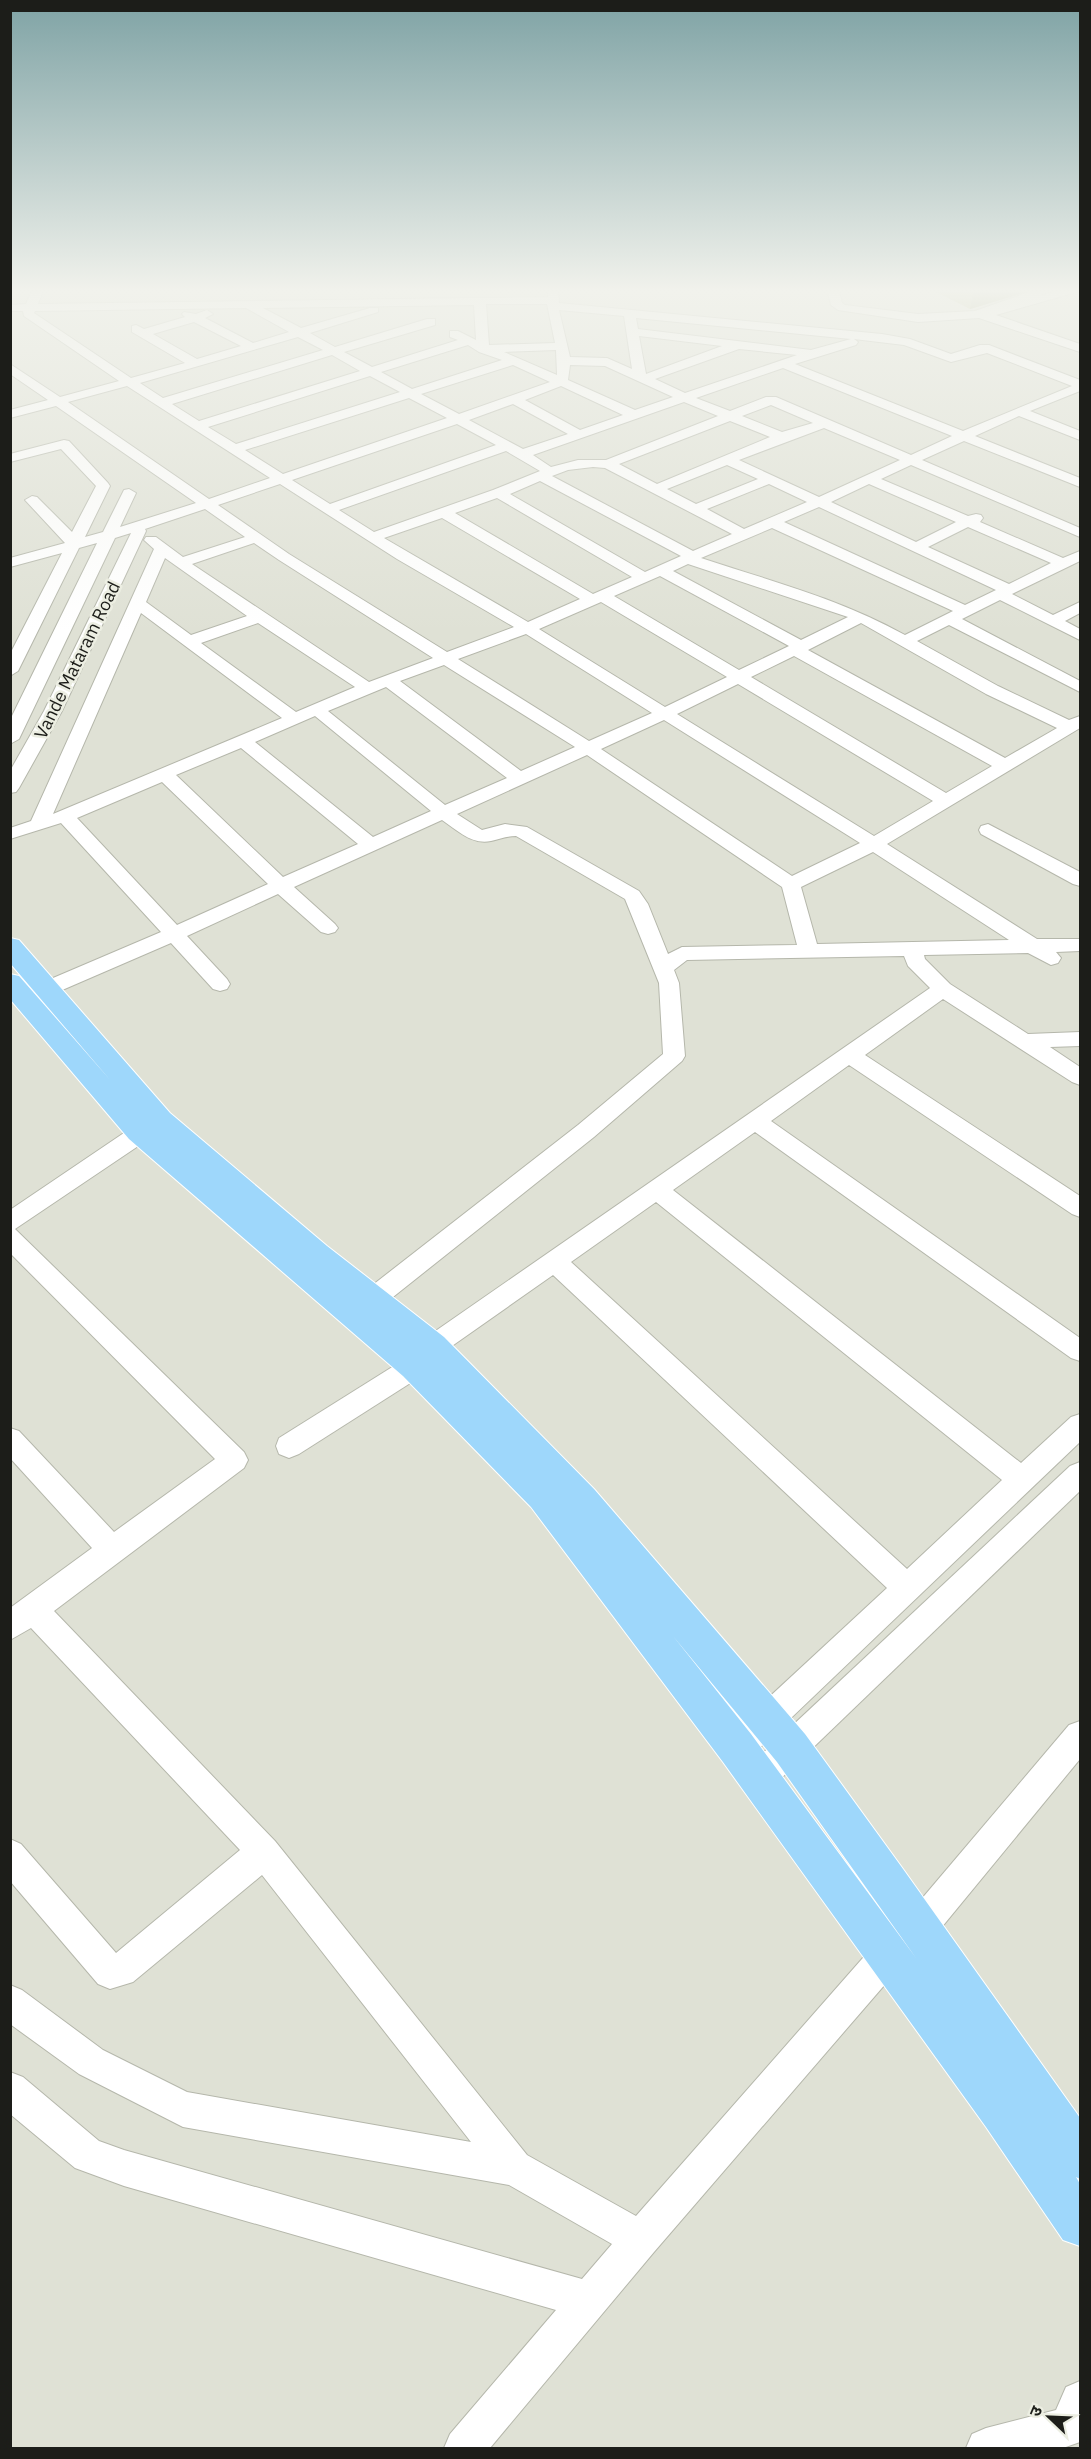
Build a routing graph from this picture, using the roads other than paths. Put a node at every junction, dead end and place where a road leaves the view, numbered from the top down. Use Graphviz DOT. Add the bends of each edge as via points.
graph roads {
  1 [pos="57,403"];
  2 [pos="61,403"];
  3 [pos="161,403"];
  4 [pos="270,403"];
  5 [pos="379,403"];
  6 [pos="428,403"];
  7 [pos="508,403"];
  8 [pos="521,403"];
  9 [pos="608,403"];
  10 [pos="671,403"];
  11 [pos="698,403"];
  12 [pos="763,403"];
  13 [pos="777,403"];
  14 [pos="853,403"];
  15 [pos="882,403"];
  16 [pos="1038,403"];
  17 [pos="850,404"];
  18 [pos="1019,411"];
  19 [pos="10,414"];
  20 [pos="635,415"];
  21 [pos="730,415"];
  22 [pos="459,419"];
  23 [pos="825,423"];
  24 [pos="197,426"];
  25 [pos="580,435"];
  26 [pos="964,436"];
  27 [pos="1080,436"];
  28 [pos="782,437"];
  29 [pos="507,446"];
  30 [pos="234,449"];
  31 [pos="522,454"];
  32 [pos="10,458"];
  33 [pos="913,459"];
  34 [pos="728,460"];
  35 [pos="608,464"];
  36 [pos="544,474"];
  37 [pos="283,479"];
  38 [pos="770,479"];
  39 [pos="869,479"];
  40 [pos="1078,480"];
  41 [pos="656,489"];
  42 [pos="129,493"];
  43 [pos="498,494"];
  44 [pos="32,500"];
  45 [pos="1007,501"];
  46 [pos="819,502"];
  47 [pos="207,504"];
  48 [pos="328,508"];
  49 [pos="695,509"];
  50 [pos="443,512"];
  51 [pos="772,522"];
  52 [pos="968,522"];
  53 [pos="137,529"];
  54 [pos="1080,533"];
  55 [pos="743,534"];
  56 [pos="108,536"];
  57 [pos="373,537"];
  58 [pos="255,538"];
  59 [pos="75,545"];
  60 [pos="917,547"];
  61 [pos="162,548"];
  62 [pos="690,558"];
  63 [pos="12,561"];
  64 [pos="1073,562"];
  65 [pos="181,563"];
  66 [pos="660,570"];
  67 [pos="643,577"];
  68 [pos="1004,592"];
  69 [pos="596,597"];
  70 [pos="137,603"];
  71 [pos="1080,607"];
  72 [pos="965,611"];
  73 [pos="260,616"];
  74 [pos="861,617"];
  75 [pos="949,619"];
  76 [pos="1053,621"];
  77 [pos="527,627"];
  78 [pos="1080,635"];
  79 [pos="190,641"];
  80 [pos="904,641"];
  81 [pos="799,649"];
  82 [pos="447,658"];
  83 [pos="10,671"];
  84 [pos="736,678"];
  85 [pos="388,680"];
  86 [pos="1080,687"];
  87 [pos="367,688"];
  88 [pos="316,709"];
  89 [pos="664,714"];
  90 [pos="294,719"];
  91 [pos="1075,724"];
  92 [pos="10,739"];
  93 [pos="246,741"];
  94 [pos="588,748"];
  95 [pos="1004,765"];
  96 [pos="164,774"];
  97 [pos="520,779"];
  98 [pos="10,788"];
  99 [pos="945,800"];
  100 [pos="444,813"];
  101 [pos="65,816"];
  102 [pos="38,826"];
  103 [pos="988,830"];
  104 [pos="10,834"];
  105 [pos="874,844"];
  106 [pos="371,845"];
  107 [pos="1080,880"];
  108 [pos="791,884"];
  109 [pos="281,886"];
  110 [pos="328,928"];
  111 [pos="173,934"];
  112 [pos="1080,945"];
  113 [pos="10,946"];
  114 [pos="808,950"];
  115 [pos="1044,952"];
  116 [pos="914,955"];
  117 [pos="1080,957"];
  118 [pos="666,976"];
  119 [pos="10,982"];
  120 [pos="220,984"];
  121 [pos="46,989"];
  122 [pos="943,989"];
  123 [pos="1080,1040"];
  124 [pos="1025,1041"];
  125 [pos="848,1054"];
  126 [pos="1080,1077"];
  127 [pos="754,1120"];
  128 [pos="150,1126"];
  129 [pos="655,1189"];
  130 [pos="1080,1208"];
  131 [pos="10,1222"];
  132 [pos="10,1237"];
  133 [pos="553,1260"];
  134 [pos="374,1298"];
  135 [pos="1080,1351"];
  136 [pos="423,1356"];
  137 [pos="1080,1425"];
  138 [pos="10,1439"];
  139 [pos="289,1446"];
  140 [pos="1080,1474"];
  141 [pos="1022,1480"];
  142 [pos="111,1550"];
  143 [pos="907,1588"];
  144 [pos="22,1617"];
  145 [pos="767,1720"];
  146 [pos="1080,1736"];
  147 [pos="738,1748"];
  148 [pos="791,1748"];
  149 [pos="759,1778"];
  150 [pos="264,1852"];
  151 [pos="10,1855"];
  152 [pos="920,1927"];
  153 [pos="888,1955"];
  154 [pos="10,2002"];
  155 [pos="10,2090"];
  156 [pos="1080,2156"];
  157 [pos="514,2168"];
  158 [pos="1080,2223"];
  159 [pos="641,2239"];
  160 [pos="590,2300"];
  161 [pos="1080,2401"];
  162 [pos="464,2448"];
  163 [pos="986,2448"];
  1 -- 19 [label="street"];
  2 -- 47 [label="street"];
  3 -- 24 [label="street"];
  4 -- 24 [label="street"];
  5 -- 30 [label="street"];
  6 -- 22 [label="street"];
  7 -- 22 [label="street"];
  8 -- 25 [label="street"];
  9 -- 20 [label="street"];
  10 -- 20 [label="street"];
  11 -- 21 [label="street"];
  12 -- 21 [label="street"];
  13 -- 23 [label="street"];
  14 -- 17 [label="street"];
  15 -- 26 [label="street"];
  16 -- 18 [label="street"];
  18 -- 26 [label="street"];
  18 -- 27 [label="street"];
  20 -- 25 [label="street"];
  21 -- 28 [label="street"];
  21 -- 35 [label="street"];
  22 -- 29 [label="street"];
  22 -- 37 [label="street"];
  23 -- 28 [label="street"];
  23 -- 33 [label="street"];
  24 -- 30 [label="street"];
  25 -- 31 [label="street"];
  26 -- 33 [label="street"];
  26 -- 40 [label="street"];
  28 -- 34 [label="street"];
  29 -- 31 [label="street"];
  29 -- 48 [label="street"];
  30 -- 37 [label="street"];
  31 -- 36 [label="street" via="544,466"];
  32 -- 59 [label="street" via="64,444 103,486"];
  33 -- 39 [label="street"];
  33 -- 45 [label="street"];
  34 -- 38 [label="street"];
  34 -- 41 [label="street"];
  35 -- 36 [label="street" via="580,462"];
  35 -- 41 [label="street"];
  36 -- 43 [label="street"];
  36 -- 62 [label="street"];
  37 -- 47 [label="street"];
  37 -- 48 [label="street"];
  38 -- 46 [label="street"];
  38 -- 49 [label="street"];
  39 -- 46 [label="street"];
  39 -- 52 [label="street"];
  41 -- 49 [label="street"];
  42 -- 56 [label="street, Vande Mataram Road"];
  43 -- 50 [label="street"];
  43 -- 67 [label="street"];
  44 -- 59 [label="street"];
  45 -- 52 [label="street"];
  45 -- 54 [label="street"];
  46 -- 51 [label="street"];
  46 -- 60 [label="street"];
  47 -- 53 [label="street"];
  47 -- 58 [label="street"];
  48 -- 57 [label="street"];
  49 -- 55 [label="street"];
  50 -- 57 [label="street"];
  50 -- 69 [label="street"];
  51 -- 55 [label="street"];
  51 -- 72 [label="street"];
  52 -- 60 [label="street"];
  52 -- 64 [label="street"];
  53 -- 56 [label="street"];
  53 -- 61 [label="street"];
  53 -- 98 [label="street, Vande Mataram Road" via="53,711"];
  55 -- 62 [label="street"];
  56 -- 59 [label="street"];
  56 -- 92 [label="street, Vande Mataram Road"];
  57 -- 77 [label="street"];
  58 -- 65 [label="street"];
  58 -- 82 [label="street"];
  59 -- 63 [label="street"];
  59 -- 83 [label="street"];
  60 -- 68 [label="street"];
  61 -- 65 [label="street"];
  61 -- 70 [label="street"];
  62 -- 66 [label="street"];
  62 -- 74 [label="street"];
  64 -- 68 [label="street"];
  65 -- 73 [label="street"];
  66 -- 67 [label="street"];
  66 -- 81 [label="street"];
  67 -- 69 [label="street"];
  68 -- 72 [label="street"];
  68 -- 76 [label="street"];
  69 -- 77 [label="street"];
  69 -- 84 [label="street"];
  70 -- 79 [label="street"];
  70 -- 102 [label="street"];
  71 -- 76 [label="street"];
  72 -- 75 [label="street"];
  73 -- 79 [label="street"];
  73 -- 87 [label="street"];
  74 -- 80 [label="street"];
  74 -- 81 [label="street"];
  75 -- 80 [label="street"];
  75 -- 86 [label="street"];
  76 -- 78 [label="street"];
  77 -- 82 [label="street"];
  77 -- 89 [label="street"];
  79 -- 90 [label="street"];
  80 -- 91 [label="street" via="992,690"];
  81 -- 84 [label="street"];
  81 -- 95 [label="street"];
  82 -- 85 [label="street"];
  82 -- 94 [label="street"];
  84 -- 89 [label="street"];
  84 -- 99 [label="street"];
  85 -- 87 [label="street"];
  85 -- 97 [label="street"];
  87 -- 88 [label="street"];
  88 -- 90 [label="street"];
  88 -- 100 [label="street"];
  89 -- 94 [label="street"];
  89 -- 105 [label="street"];
  90 -- 93 [label="street"];
  91 -- 95 [label="street"];
  93 -- 96 [label="street"];
  93 -- 106 [label="street"];
  94 -- 97 [label="street"];
  94 -- 108 [label="street"];
  95 -- 99 [label="street"];
  96 -- 101 [label="street"];
  96 -- 109 [label="street"];
  97 -- 100 [label="street"];
  99 -- 105 [label="street"];
  100 -- 106 [label="street"];
  100 -- 118 [label="street" via="483,837 505,830 520,831 624,889 638,904"];
  101 -- 102 [label="street"];
  101 -- 111 [label="street"];
  102 -- 104 [label="street"];
  103 -- 107 [label="street"];
  105 -- 108 [label="street"];
  105 -- 115 [label="street"];
  106 -- 109 [label="street"];
  108 -- 114 [label="street"];
  109 -- 110 [label="street"];
  109 -- 111 [label="street"];
  111 -- 120 [label="street"];
  111 -- 121 [label="street"];
  112 -- 115 [label="street"];
  113 -- 121 [label="main road"];
  114 -- 116 [label="street"];
  114 -- 118 [label="street" via="682,954"];
  115 -- 116 [label="street"];
  115 -- 117 [label="street"];
  116 -- 118 [label="street" via="684,970"];
  116 -- 122 [label="street"];
  118 -- 134 [label="street" via="674,1056 586,1131"];
  119 -- 128 [label="main road"];
  121 -- 128 [label="main road"];
  122 -- 124 [label="street"];
  122 -- 125 [label="street"];
  123 -- 124 [label="street"];
  124 -- 126 [label="street"];
  125 -- 127 [label="street"];
  125 -- 130 [label="street"];
  127 -- 129 [label="street"];
  127 -- 135 [label="street"];
  128 -- 131 [label="street"];
  128 -- 134 [label="main road"];
  128 -- 136 [label="main road"];
  129 -- 133 [label="street"];
  129 -- 141 [label="street"];
  132 -- 142 [label="street" via="234,1460"];
  133 -- 136 [label="street"];
  133 -- 143 [label="street"];
  134 -- 136 [label="main road"];
  136 -- 139 [label="street"];
  136 -- 145 [label="main road" via="582,1500"];
  136 -- 147 [label="main road" via="543,1496"];
  137 -- 141 [label="street"];
  138 -- 142 [label="street"];
  140 -- 148 [label="street"];
  141 -- 143 [label="street"];
  142 -- 144 [label="street"];
  143 -- 145 [label="street"];
  144 -- 150 [label="street"];
  145 -- 147 [label="street"];
  145 -- 148 [label="main road"];
  146 -- 152 [label="street"];
  147 -- 149 [label="main road"];
  148 -- 149 [label="street"];
  148 -- 152 [label="main road"];
  149 -- 153 [label="main road"];
  150 -- 151 [label="street" via="121,1970 110,1972"];
  150 -- 157 [label="street"];
  152 -- 156 [label="main road"];
  153 -- 158 [label="main road"];
  153 -- 159 [label="street"];
  154 -- 157 [label="street" via="91,2062 183,2109"];
  155 -- 160 [label="street" via="88,2155"];
  157 -- 159 [label="street"];
  159 -- 160 [label="street"];
  160 -- 162 [label="street"];
  161 -- 163 [label="street" via="1069,2427"];
}
